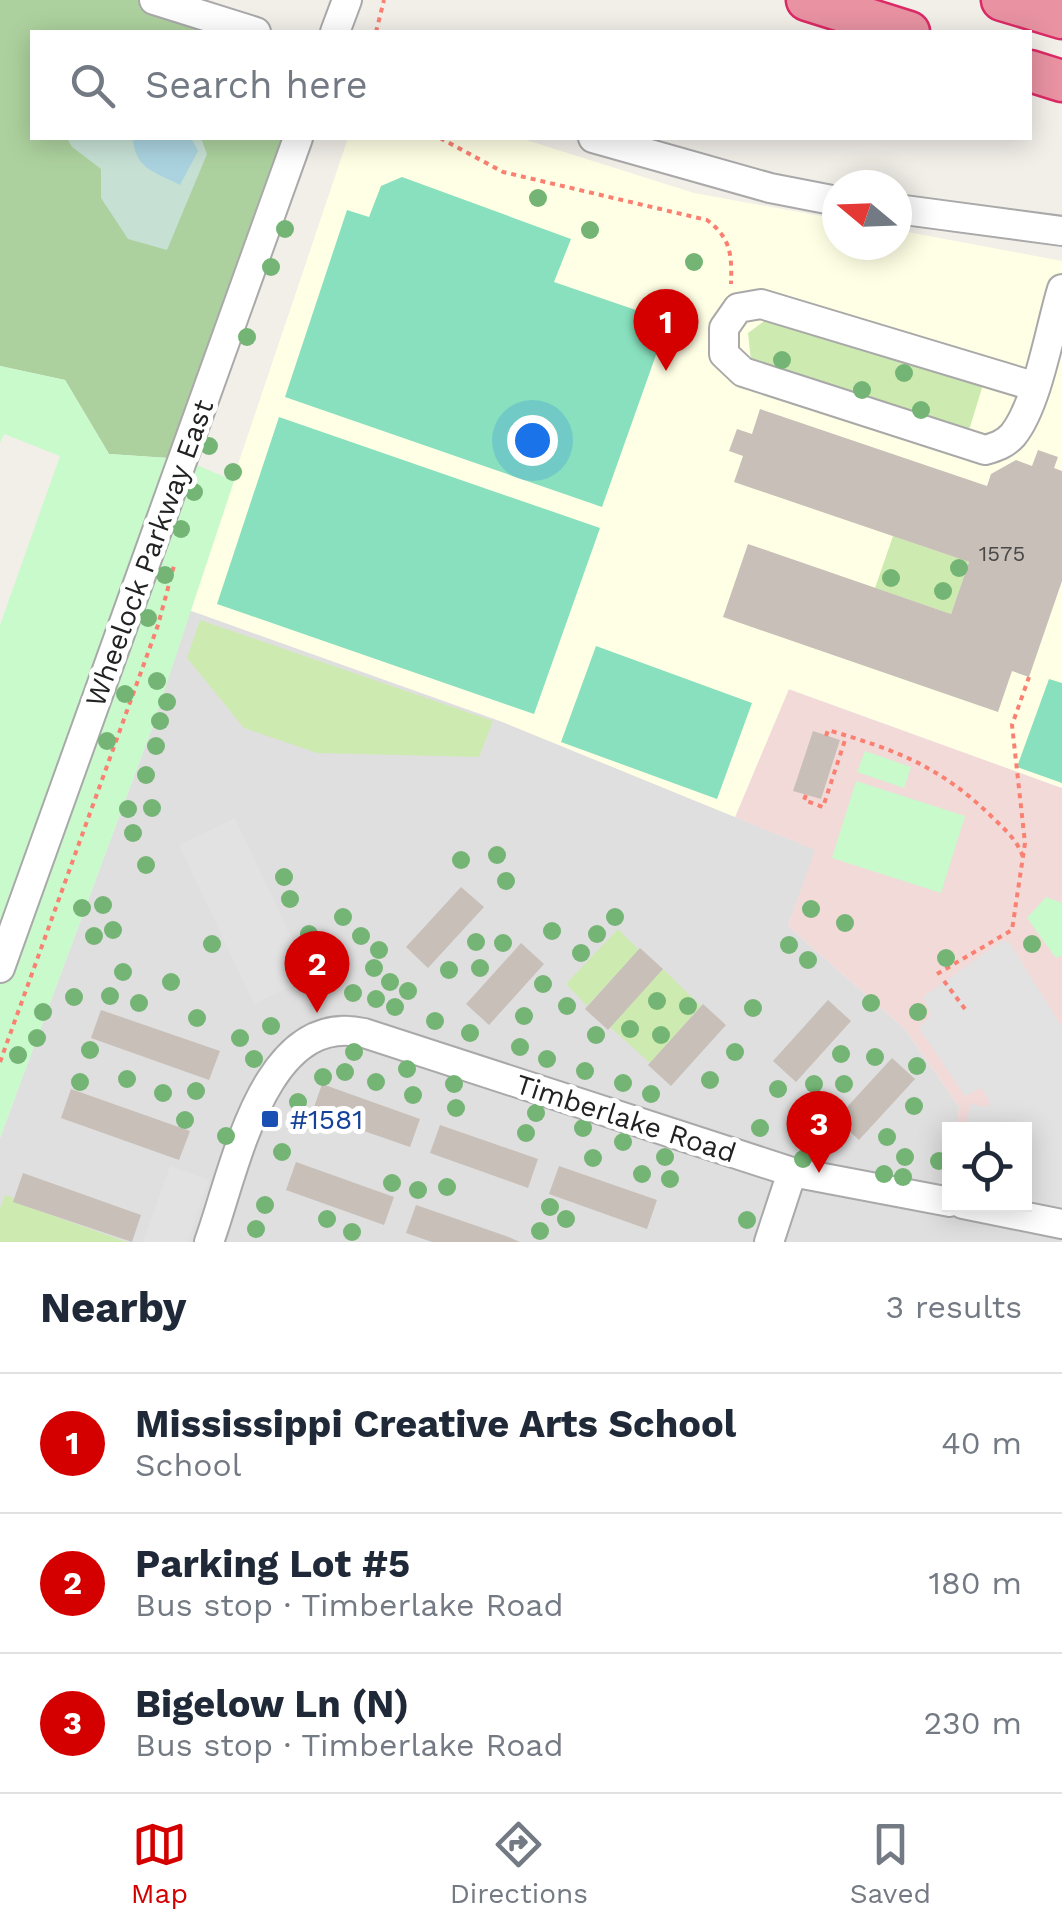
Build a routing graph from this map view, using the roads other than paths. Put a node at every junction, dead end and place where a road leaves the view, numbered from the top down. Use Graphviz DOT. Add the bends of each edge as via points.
graph roads {
  1 [pos="154,0"];
  2 [pos="347,0"];
  3 [pos="807,0"];
  4 [pos="1002,0"];
  5 [pos="1062,18"];
  6 [pos="250,30"];
  7 [pos="336,30"];
  8 [pos="903,30"];
  9 [pos="1032,72"];
  10 [pos="1062,82"];
  11 [pos="297,140"];
  12 [pos="599,140"];
  13 [pos="822,198"];
  14 [pos="912,212"];
  15 [pos="1062,231"];
  16 [pos="1062,289"];
  17 [pos="1033,386"];
  18 [pos="0,968"];
  19 [pos="792,1172"];
  20 [pos="942,1200"];
  21 [pos="1003,1212"];
  22 [pos="1062,1224"];
  23 [pos="209,1242"];
  24 [pos="769,1242"];
  1 -- 6 [label="street"];
  2 -- 7 [label="street"];
  3 -- 8 [label="highway"];
  4 -- 5 [label="highway"];
  9 -- 10 [label="highway"];
  11 -- 18 [label="street, Wheelock Parkway East"];
  12 -- 13 [label="street"];
  14 -- 15 [label="street"];
  16 -- 17 [label="street"];
  17 -- 17 [label="street" via="760,304 738,308 724,328 726,358 743,372 985,450 1012,436"];
  19 -- 20 [label="street, Timberlake Road"];
  19 -- 23 [label="street, Timberlake Road" via="364,1033 330,1030 307,1040 271,1074"];
  19 -- 24 [label="street"];
  21 -- 22 [label="street"];
}
